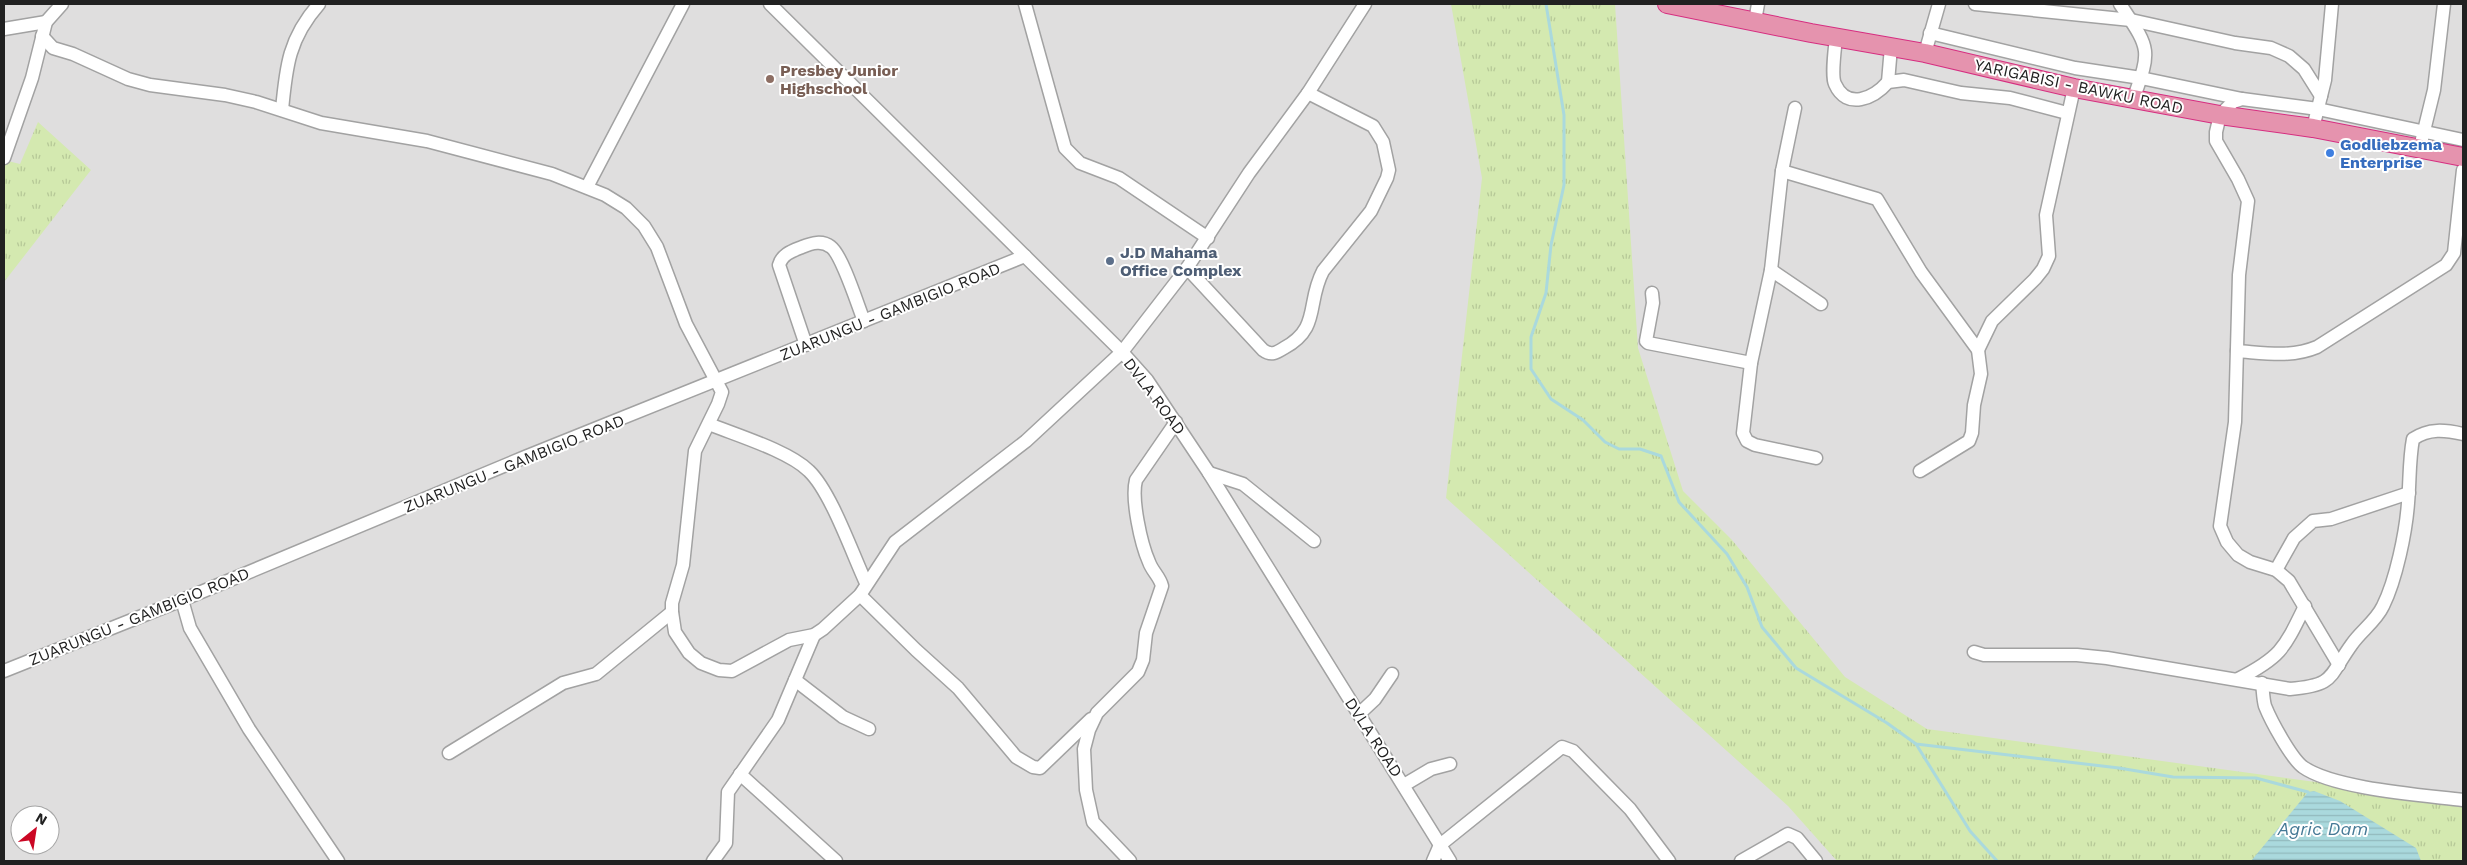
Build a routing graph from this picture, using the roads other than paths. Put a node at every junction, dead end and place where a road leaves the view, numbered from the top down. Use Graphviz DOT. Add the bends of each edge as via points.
graph roads {
  1 [pos="62,4"];
  2 [pos="319,4"];
  3 [pos="683,4"];
  4 [pos="770,4"];
  5 [pos="1025,4"];
  6 [pos="1365,4"];
  7 [pos="1667,4"];
  8 [pos="1939,4"];
  9 [pos="1975,4"];
  10 [pos="2120,4"];
  11 [pos="2332,4"];
  12 [pos="2444,4"];
  13 [pos="1757,12"];
  14 [pos="2131,20"];
  15 [pos="46,22"];
  16 [pos="4,29"];
  17 [pos="1930,33"];
  18 [pos="42,36"];
  19 [pos="1836,38"];
  20 [pos="1891,47"];
  21 [pos="1925,53"];
  22 [pos="2141,78"];
  23 [pos="1888,82"];
  24 [pos="2074,88"];
  25 [pos="1308,92"];
  26 [pos="2134,97"];
  27 [pos="2242,99"];
  28 [pos="2319,103"];
  29 [pos="1795,108"];
  30 [pos="282,110"];
  31 [pos="2067,113"];
  32 [pos="2220,115"];
  33 [pos="2313,128"];
  34 [pos="2423,132"];
  35 [pos="2463,140"];
  36 [pos="2420,150"];
  37 [pos="4,158"];
  38 [pos="2463,158"];
  39 [pos="1782,170"];
  40 [pos="2463,170"];
  41 [pos="587,187"];
  42 [pos="1208,238"];
  43 [pos="1025,256"];
  44 [pos="1187,268"];
  45 [pos="1771,270"];
  46 [pos="1652,293"];
  47 [pos="1821,304"];
  48 [pos="864,321"];
  49 [pos="806,345"];
  50 [pos="1978,350"];
  51 [pos="2237,351"];
  52 [pos="1122,352"];
  53 [pos="1751,363"];
  54 [pos="716,382"];
  55 [pos="1176,422"];
  56 [pos="708,424"];
  57 [pos="2463,434"];
  58 [pos="1816,458"];
  59 [pos="1920,470"];
  60 [pos="1209,472"];
  61 [pos="2408,493"];
  62 [pos="1314,541"];
  63 [pos="2276,570"];
  64 [pos="866,583"];
  65 [pos="860,595"];
  66 [pos="182,600"];
  67 [pos="2304,606"];
  68 [pos="672,612"];
  69 [pos="814,635"];
  70 [pos="1974,652"];
  71 [pos="2339,665"];
  72 [pos="4,671"];
  73 [pos="1392,674"];
  74 [pos="2238,679"];
  75 [pos="795,680"];
  76 [pos="2262,683"];
  77 [pos="1097,713"];
  78 [pos="1359,714"];
  79 [pos="869,729"];
  80 [pos="449,753"];
  81 [pos="1450,764"];
  82 [pos="740,774"];
  83 [pos="1404,785"];
  84 [pos="2463,800"];
  85 [pos="1440,845"];
  86 [pos="338,861"];
  87 [pos="712,861"];
  88 [pos="836,861"];
  89 [pos="1130,861"];
  90 [pos="1433,861"];
  91 [pos="1450,861"];
  92 [pos="1669,861"];
  93 [pos="1741,861"];
  94 [pos="1816,861"];
  1 -- 15 [label="street"];
  2 -- 30 [label="street" via="303,23 289,57"];
  3 -- 41 [label="street"];
  4 -- 43 [label="street, DVLA ROAD"];
  5 -- 42 [label="street" via="1065,148 1080,163 1119,178"];
  6 -- 25 [label="street"];
  7 -- 13 [label="highway, YARIGABISI - BAWKU ROAD"];
  8 -- 17 [label="street"];
  9 -- 14 [label="street"];
  10 -- 14 [label="street"];
  11 -- 28 [label="street" via="2325,80"];
  12 -- 34 [label="street" via="2434,90"];
  13 -- 19 [label="highway, YARIGABISI - BAWKU ROAD"];
  14 -- 22 [label="street" via="2146,53"];
  14 -- 28 [label="street" via="2270,48 2289,56 2304,69"];
  15 -- 16 [label="street"];
  15 -- 18 [label="street"];
  17 -- 21 [label="street"];
  17 -- 22 [label="street" via="2075,68"];
  18 -- 30 [label="street" via="53,48 128,79 225,95"];
  18 -- 37 [label="street" via="32,78"];
  19 -- 20 [label="highway, YARIGABISI - BAWKU ROAD"];
  19 -- 23 [label="street" via="1834,83 1842,96 1857,101 1868,99"];
  20 -- 21 [label="highway, YARIGABISI - BAWKU ROAD"];
  20 -- 23 [label="street"];
  21 -- 24 [label="highway, YARIGABISI - BAWKU ROAD"];
  22 -- 26 [label="street"];
  22 -- 27 [label="street"];
  23 -- 31 [label="street" via="1904,80 1961,93 2010,98"];
  24 -- 26 [label="highway, YARIGABISI - BAWKU ROAD"];
  24 -- 31 [label="street"];
  25 -- 42 [label="street" via="1249,173"];
  25 -- 44 [label="street" via="1373,126 1383,142 1389,170 1371,211 1318,280 1304,334 1269,354"];
  26 -- 32 [label="highway, YARIGABISI - BAWKU ROAD"];
  27 -- 28 [label="street"];
  27 -- 32 [label="street" via="2233,102"];
  28 -- 33 [label="street"];
  28 -- 34 [label="street"];
  29 -- 39 [label="street"];
  30 -- 41 [label="street" via="321,123 427,141 552,174"];
  31 -- 50 [label="street" via="2046,215 2049,256 2035,279 1992,321"];
  32 -- 33 [label="highway, YARIGABISI - BAWKU ROAD"];
  32 -- 51 [label="street" via="2216,141 2248,201 2239,275"];
  33 -- 36 [label="highway, YARIGABISI - BAWKU ROAD"];
  34 -- 35 [label="street"];
  34 -- 36 [label="street"];
  36 -- 38 [label="highway, YARIGABISI - BAWKU ROAD"];
  39 -- 45 [label="street"];
  39 -- 50 [label="street" via="1876,199 1920,272"];
  40 -- 51 [label="street" via="2454,253 2446,265 2303,353"];
  41 -- 54 [label="street" via="626,208 644,226 657,247 686,324"];
  42 -- 44 [label="street"];
  43 -- 48 [label="street, ZUARUNGU - GAMBIGIO ROAD"];
  43 -- 52 [label="street, DVLA ROAD"];
  44 -- 52 [label="street"];
  45 -- 47 [label="street"];
  45 -- 53 [label="street"];
  46 -- 53 [label="street" via="1648,343"];
  48 -- 49 [label="street, ZUARUNGU - GAMBIGIO ROAD"];
  48 -- 49 [label="street" via="837,252 823,243 803,246 786,254 779,265"];
  49 -- 54 [label="street, ZUARUNGU - GAMBIGIO ROAD"];
  50 -- 59 [label="street" via="1981,374 1969,441"];
  51 -- 63 [label="street" via="2235,422 2220,526 2238,555"];
  52 -- 55 [label="street, DVLA ROAD" via="1147,380"];
  52 -- 64 [label="street" via="1026,441 895,542"];
  53 -- 58 [label="street" via="1743,433 1747,441"];
  54 -- 56 [label="street" via="722,392"];
  54 -- 66 [label="street, ZUARUNGU - GAMBIGIO ROAD" via="525,456"];
  55 -- 60 [label="street, DVLA ROAD"];
  55 -- 77 [label="street" via="1136,480 1133,490 1148,561 1162,586 1146,633 1143,660 1138,672"];
  56 -- 64 [label="street" via="784,456 810,471 827,495"];
  56 -- 68 [label="street" via="694,457 683,565"];
  57 -- 61 [label="street" via="2433,430 2413,439"];
  60 -- 62 [label="street" via="1243,484"];
  60 -- 78 [label="street, DVLA ROAD"];
  61 -- 63 [label="street" via="2330,519 2313,521 2294,538"];
  61 -- 71 [label="street" via="2399,555 2383,606 2359,633"];
  63 -- 67 [label="street" via="2289,581"];
  64 -- 65 [label="street"];
  65 -- 69 [label="street"];
  65 -- 77 [label="street" via="958,688 1016,756 1033,767 1040,768 1045,764"];
  66 -- 72 [label="street, ZUARUNGU - GAMBIGIO ROAD"];
  66 -- 86 [label="street" via="190,628 249,729"];
  67 -- 71 [label="street"];
  67 -- 74 [label="street" via="2287,643 2277,655"];
  68 -- 69 [label="street" via="675,632 689,654 719,670 732,671 789,640"];
  68 -- 80 [label="street" via="596,674 563,683"];
  69 -- 75 [label="street"];
  70 -- 74 [label="street" via="1984,655 2084,656"];
  71 -- 76 [label="street" via="2331,679 2314,687 2290,689"];
  73 -- 78 [label="street" via="1375,699"];
  74 -- 76 [label="street"];
  75 -- 79 [label="street" via="843,717"];
  75 -- 82 [label="street" via="778,720"];
  76 -- 84 [label="street" via="2265,704 2288,749 2302,766 2315,774 2358,786"];
  77 -- 89 [label="street" via="1084,749 1086,790 1093,822"];
  78 -- 83 [label="street, DVLA ROAD"];
  81 -- 83 [label="street" via="1431,768"];
  82 -- 87 [label="street" via="728,792 726,843"];
  82 -- 88 [label="street"];
  83 -- 85 [label="street, DVLA ROAD"];
  85 -- 90 [label="street"];
  85 -- 91 [label="street, DVLA ROAD"];
  85 -- 92 [label="street" via="1562,747 1573,751 1630,808"];
  93 -- 94 [label="street" via="1788,834 1798,838"];
}
